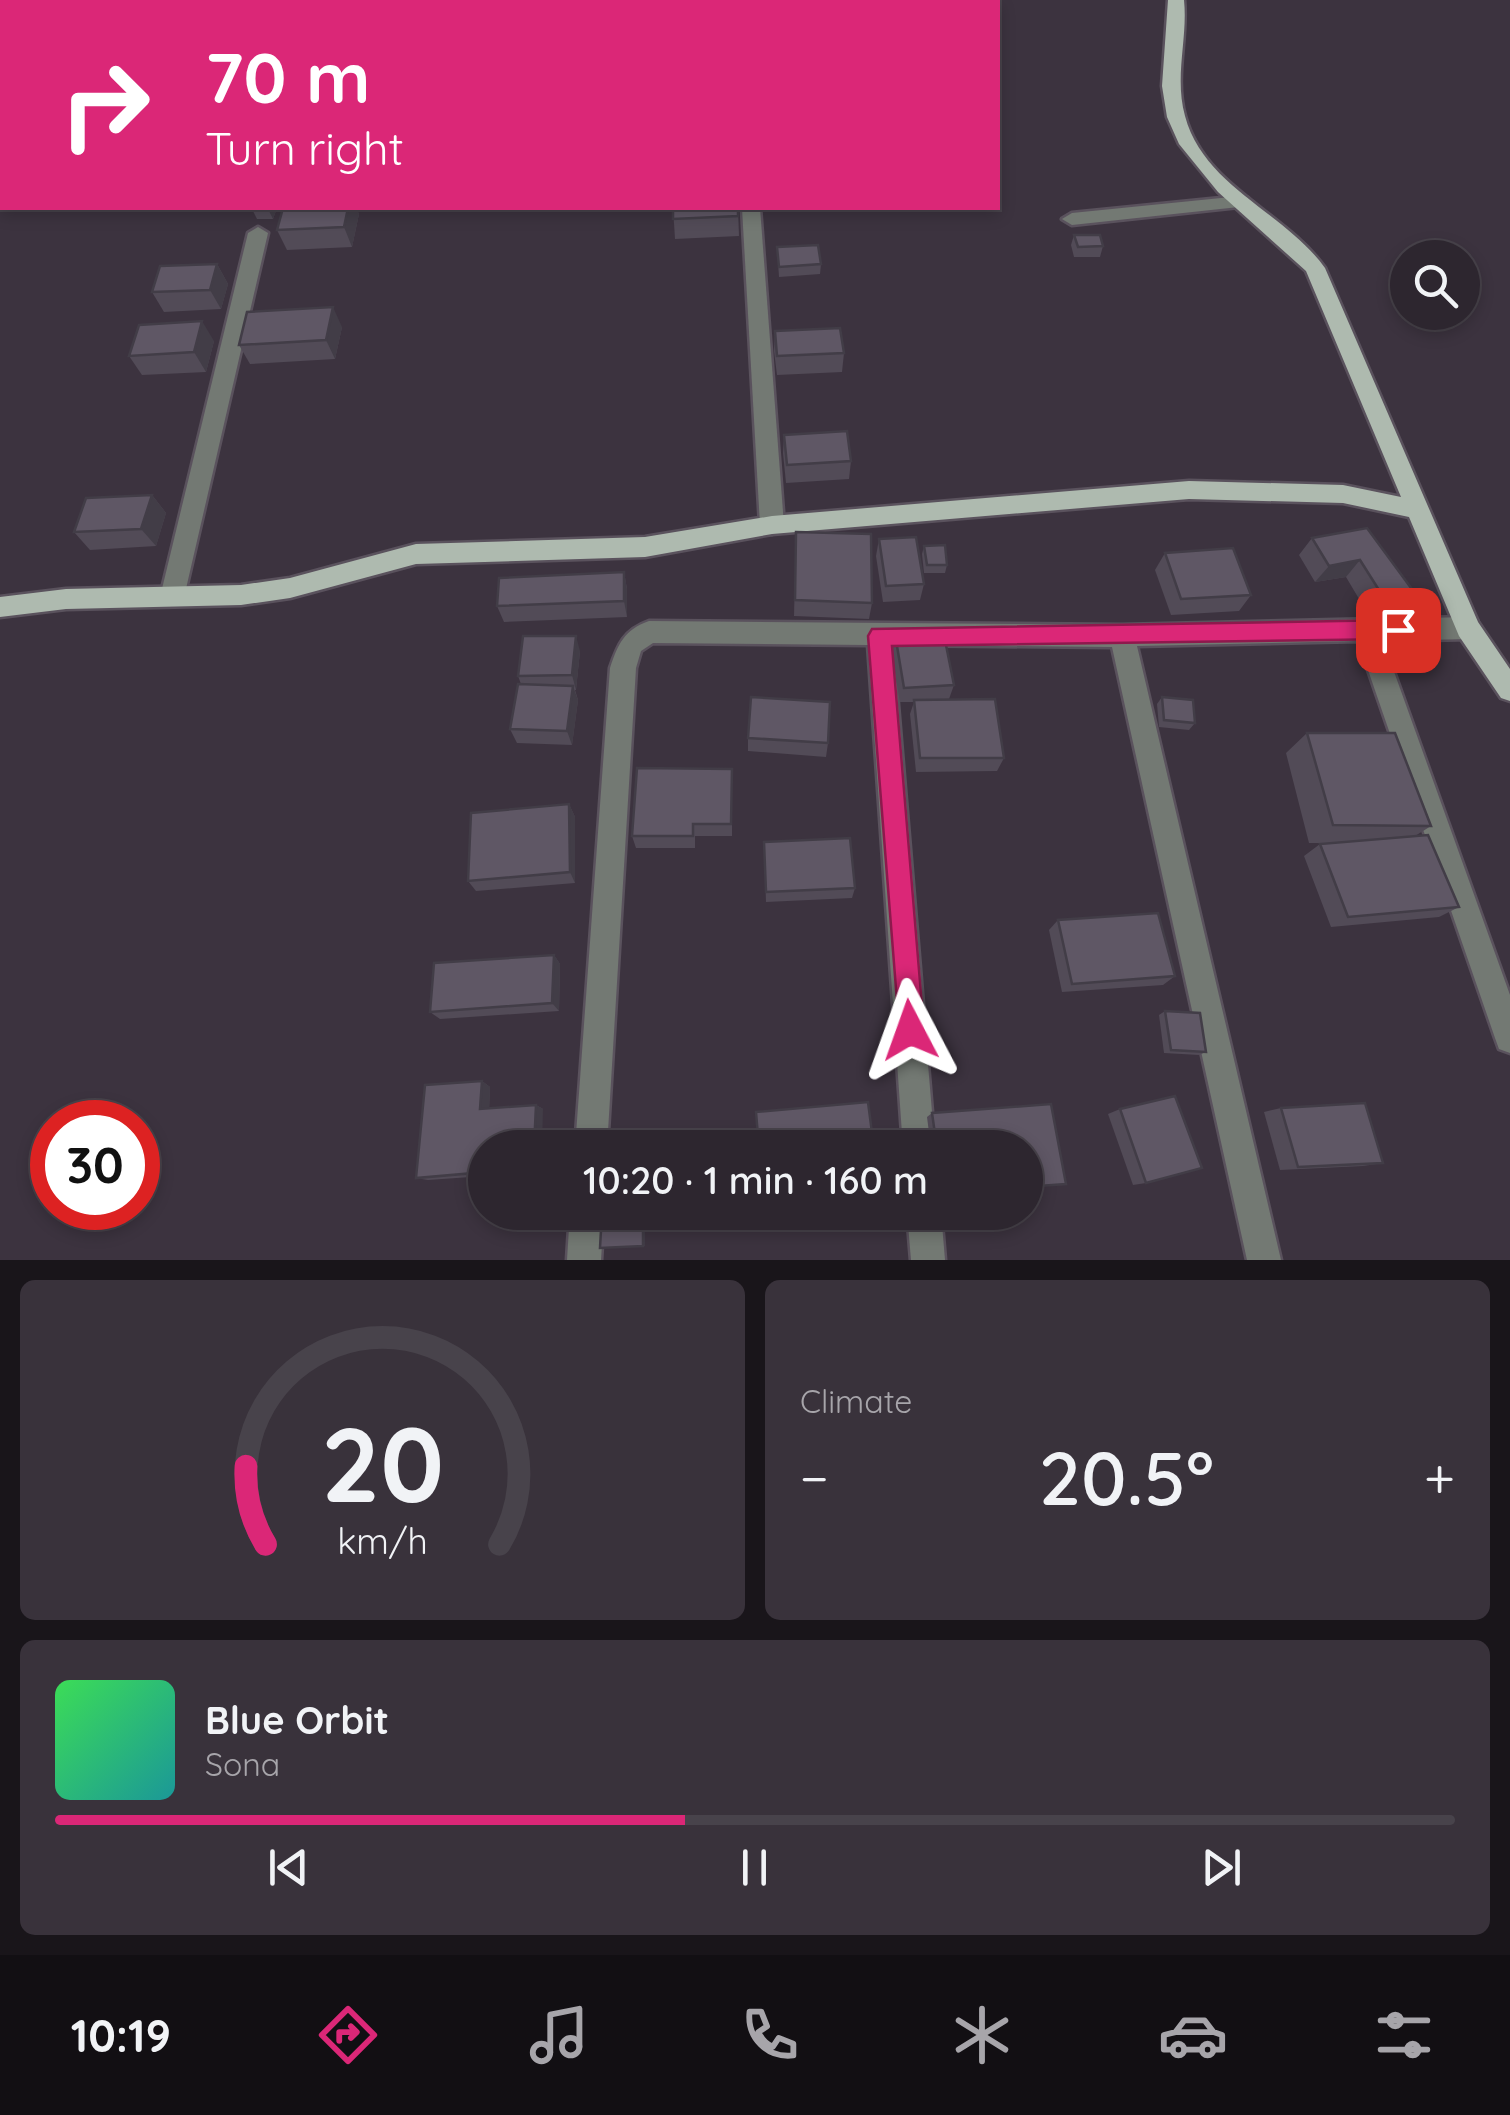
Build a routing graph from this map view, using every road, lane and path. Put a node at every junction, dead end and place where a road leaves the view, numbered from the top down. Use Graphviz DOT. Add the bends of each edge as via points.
graph roads {
  1 [pos="1176,0"];
  2 [pos="1241,202"];
  3 [pos="752,210"];
  4 [pos="1072,219"];
  5 [pos="258,233"];
  6 [pos="1414,509"];
  7 [pos="772,525"];
  8 [pos="173,593"];
  9 [pos="0,607"];
  10 [pos="1458,628"];
  11 [pos="1367,630"];
  12 [pos="880,636"];
  13 [pos="1122,636"];
  14 [pos="1510,690"];
  15 [pos="1510,1038"];
  16 [pos="592,1130"];
  17 [pos="918,1130"];
  18 [pos="586,1230"];
  19 [pos="926,1230"];
  20 [pos="584,1260"];
  21 [pos="928,1260"];
  22 [pos="1264,1260"];
  1 -- 2 [label="main road" via="1170,85 1179,135 1204,172"];
  2 -- 4 [label="street"];
  2 -- 6 [label="main road" via="1316,268"];
  3 -- 7 [label="street"];
  5 -- 8 [label="street"];
  6 -- 7 [label="main road" via="1342,494 1189,490"];
  6 -- 10 [label="main road"];
  7 -- 8 [label="main road" via="645,547 416,554 290,588"];
  8 -- 9 [label="main road"];
  10 -- 11 [label="street"];
  10 -- 14 [label="main road"];
  11 -- 13 [label="street"];
  11 -- 15 [label="street"];
  12 -- 13 [label="street"];
  12 -- 16 [label="street" via="671,629 630,644 623,668"];
  12 -- 17 [label="street"];
  13 -- 22 [label="street"];
  18 -- 20 [label="street"];
  19 -- 21 [label="street"];
}
